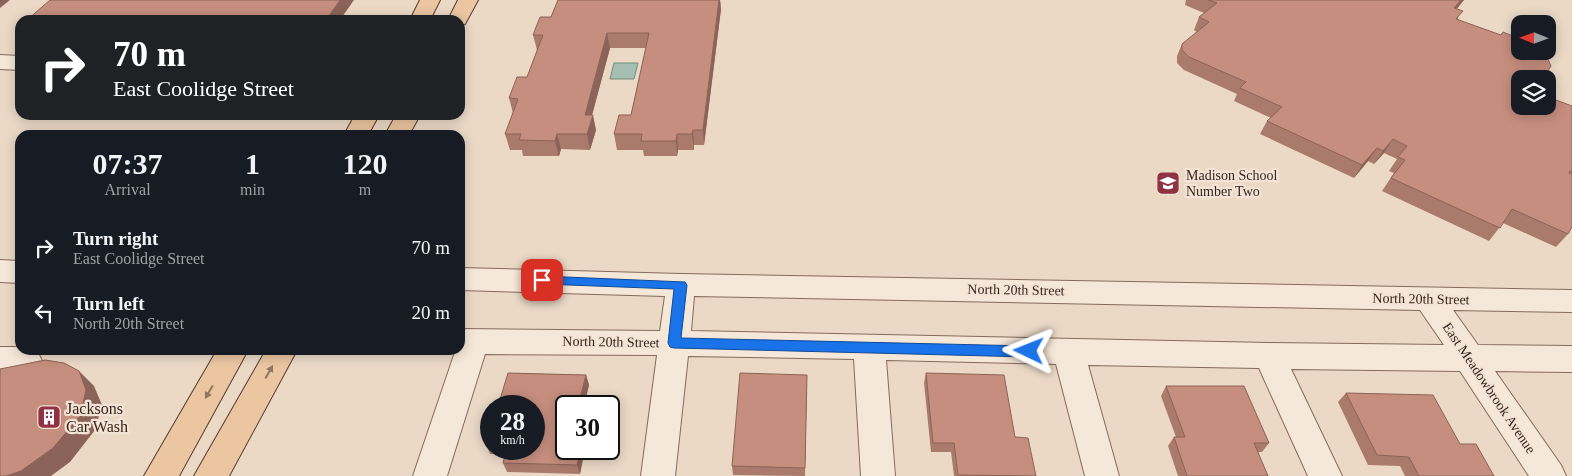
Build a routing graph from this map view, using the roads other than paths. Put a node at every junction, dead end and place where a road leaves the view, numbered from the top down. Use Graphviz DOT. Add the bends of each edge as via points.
graph roads {
  1 [pos="430,0"];
  2 [pos="468,0"];
  3 [pos="422,15"];
  4 [pos="460,15"];
  5 [pos="0,62"];
  6 [pos="15,63"];
  7 [pos="0,271"];
  8 [pos="15,272"];
  9 [pos="465,279"];
  10 [pos="681,285"];
  11 [pos="1429,299"];
  12 [pos="1572,301"];
  13 [pos="467,341"];
  14 [pos="674,343"];
  15 [pos="869,347"];
  16 [pos="1069,352"];
  17 [pos="231,355"];
  18 [pos="279,355"];
  19 [pos="463,355"];
  20 [pos="1269,356"];
  21 [pos="1469,359"];
  22 [pos="1572,359"];
  23 [pos="0,360"];
  24 [pos="36,380"];
  25 [pos="161,476"];
  26 [pos="211,476"];
  27 [pos="430,476"];
  28 [pos="658,476"];
  29 [pos="878,476"];
  30 [pos="1102,476"];
  31 [pos="1325,476"];
  32 [pos="1548,476"];
  1 -- 3 [label="main road"];
  2 -- 4 [label="main road"];
  5 -- 6 [label="street"];
  7 -- 8 [label="street"];
  9 -- 10 [label="street, North 20th Street"];
  10 -- 11 [label="street, North 20th Street"];
  10 -- 14 [label="street"];
  11 -- 12 [label="street, North 20th Street"];
  11 -- 21 [label="street, East Meadowbrook Avenue"];
  13 -- 14 [label="street, North 20th Street"];
  14 -- 15 [label="street, North 20th Street"];
  14 -- 28 [label="street"];
  15 -- 16 [label="street, North 20th Street"];
  15 -- 29 [label="street"];
  16 -- 20 [label="street, North 20th Street"];
  16 -- 30 [label="street"];
  17 -- 25 [label="main road, one-way"];
  26 -- 18 [label="main road, one-way"];
  19 -- 27 [label="street"];
  20 -- 21 [label="street, North 20th Street"];
  20 -- 31 [label="street"];
  21 -- 22 [label="street, North 20th Street"];
  21 -- 32 [label="street, East Meadowbrook Avenue"];
  23 -- 24 [label="street" via="26,360"];
}
